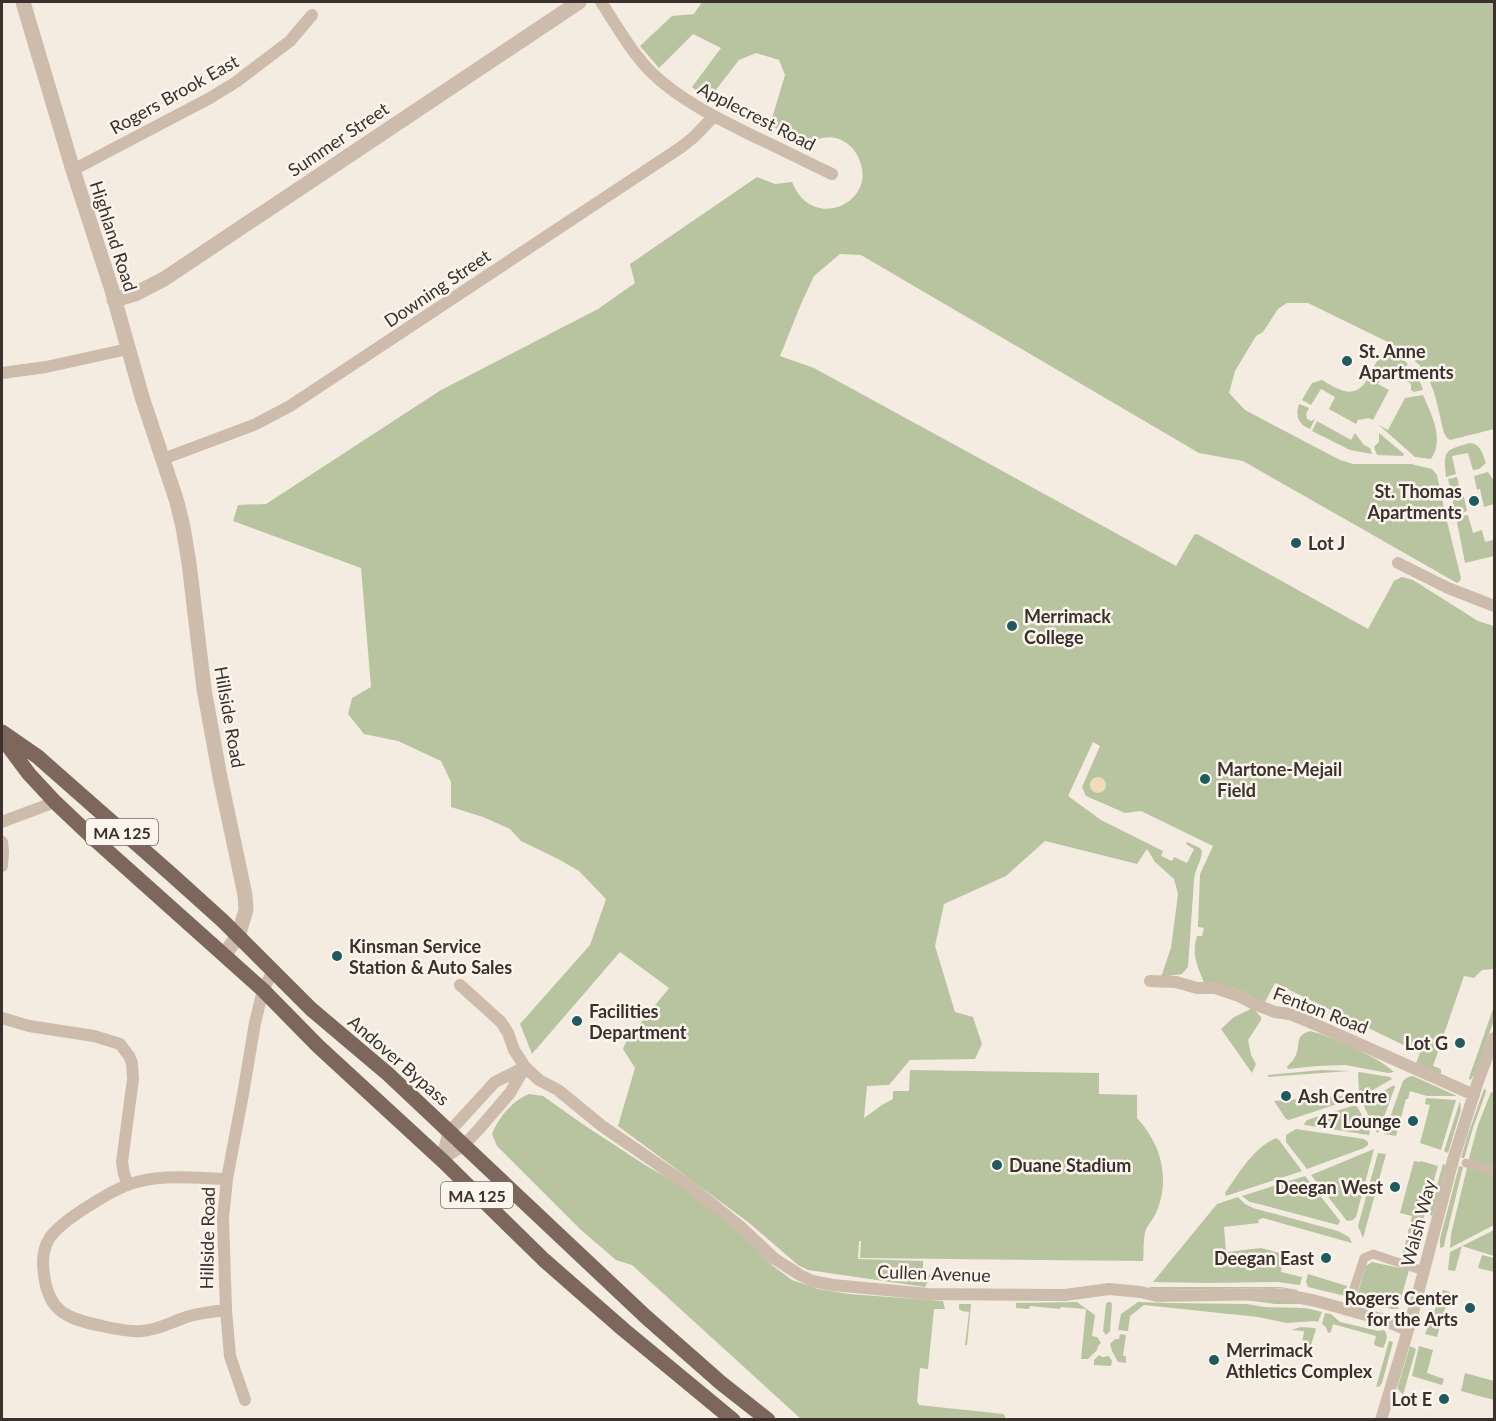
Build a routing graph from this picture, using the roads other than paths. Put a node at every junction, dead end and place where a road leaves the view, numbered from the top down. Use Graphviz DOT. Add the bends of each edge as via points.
graph roads {
  1 [pos="23,2"];
  2 [pos="579,2"];
  3 [pos="601,2"];
  4 [pos="312,15"];
  5 [pos="714,116"];
  6 [pos="73,170"];
  7 [pos="832,174"];
  8 [pos="114,300"];
  9 [pos="128,349"];
  10 [pos="2,373"];
  11 [pos="163,459"];
  12 [pos="170,481"];
  13 [pos="1398,563"];
  14 [pos="1494,606"];
  15 [pos="2,732"];
  16 [pos="2,738"];
  17 [pos="55,802"];
  18 [pos="2,822"];
  19 [pos="2,842"];
  20 [pos="2,866"];
  21 [pos="238,936"];
  22 [pos="225,955"];
  23 [pos="273,971"];
  24 [pos="1150,981"];
  25 [pos="460,985"];
  26 [pos="262,990"];
  27 [pos="2,1018"];
  28 [pos="1494,1038"];
  29 [pos="525,1067"];
  30 [pos="1474,1095"];
  31 [pos="449,1132"];
  32 [pos="464,1145"];
  33 [pos="441,1160"];
  34 [pos="1466,1163"];
  35 [pos="1494,1171"];
  36 [pos="227,1179"];
  37 [pos="128,1185"];
  38 [pos="1424,1270"];
  39 [pos="226,1310"];
  40 [pos="1347,1310"];
  41 [pos="1407,1330"];
  42 [pos="245,1400"];
  43 [pos="733,1419"];
  44 [pos="768,1419"];
  45 [pos="1381,1419"];
  1 -- 6 [label="street, Highland Road"];
  2 -- 8 [label="street, Summer Street" via="164,279"];
  3 -- 5 [label="street, Applecrest Road" via="651,72"];
  4 -- 6 [label="street, Rogers Brook East" via="290,41 236,82"];
  5 -- 7 [label="street, Applecrest Road"];
  5 -- 11 [label="street, Downing Street" via="680,148 290,406 256,424"];
  6 -- 8 [label="street, Highland Road"];
  8 -- 9 [label="street, Highland Road"];
  9 -- 10 [label="street"];
  9 -- 11 [label="street, Highland Road"];
  11 -- 12 [label="street, Highland Road"];
  12 -- 21 [label="street, Hillside Road" via="183,527 204,689 245,895 246,910"];
  13 -- 14 [label="street"];
  15 -- 21 [label="main road, Andover Bypass / MA 125" via="38,757"];
  16 -- 17 [label="main road, MA 125"];
  17 -- 18 [label="street"];
  17 -- 22 [label="main road, MA 125"];
  19 -- 20 [label="street"];
  21 -- 22 [label="street, Hillside Road"];
  21 -- 23 [label="main road, Andover Bypass / MA 125"];
  22 -- 26 [label="main road, MA 125"];
  23 -- 26 [label="street, Hillside Road"];
  23 -- 31 [label="main road, Andover Bypass / MA 125"];
  24 -- 30 [label="street, Fenton Road" via="1215,988 1239,996 1319,1026"];
  25 -- 29 [label="street" via="501,1022"];
  26 -- 33 [label="main road, MA 125"];
  26 -- 36 [label="street, Hillside Road"];
  27 -- 37 [label="street" via="120,1044 132,1063 133,1079 122,1162"];
  28 -- 30 [label="street, Walsh Way"];
  29 -- 31 [label="street" via="495,1082"];
  29 -- 32 [label="street" via="510,1093"];
  29 -- 40 [label="street, Cullen Avenue" via="691,1187 775,1259 812,1281 928,1294 1065,1295 1109,1289 1156,1296 1273,1294"];
  30 -- 38 [label="street, Walsh Way"];
  31 -- 32 [label="main road, Andover Bypass / MA 125"];
  31 -- 33 [label="street"];
  32 -- 33 [label="street"];
  32 -- 44 [label="main road, Andover Bypass / MA 125" via="681,1349"];
  33 -- 43 [label="main road, MA 125" via="565,1279"];
  34 -- 35 [label="street"];
  36 -- 37 [label="street" via="164,1178"];
  36 -- 39 [label="street, Hillside Road" via="222,1218"];
  37 -- 39 [label="street" via="60,1225 49,1239 43,1271 51,1300 73,1320 120,1330 142,1331"];
  38 -- 40 [label="street" via="1373,1254 1364,1258"];
  38 -- 41 [label="street, Walsh Way"];
  39 -- 42 [label="street, Hillside Road" via="230,1356"];
  40 -- 41 [label="street, Cullen Avenue"];
  41 -- 45 [label="street, Walsh Way"];
}
